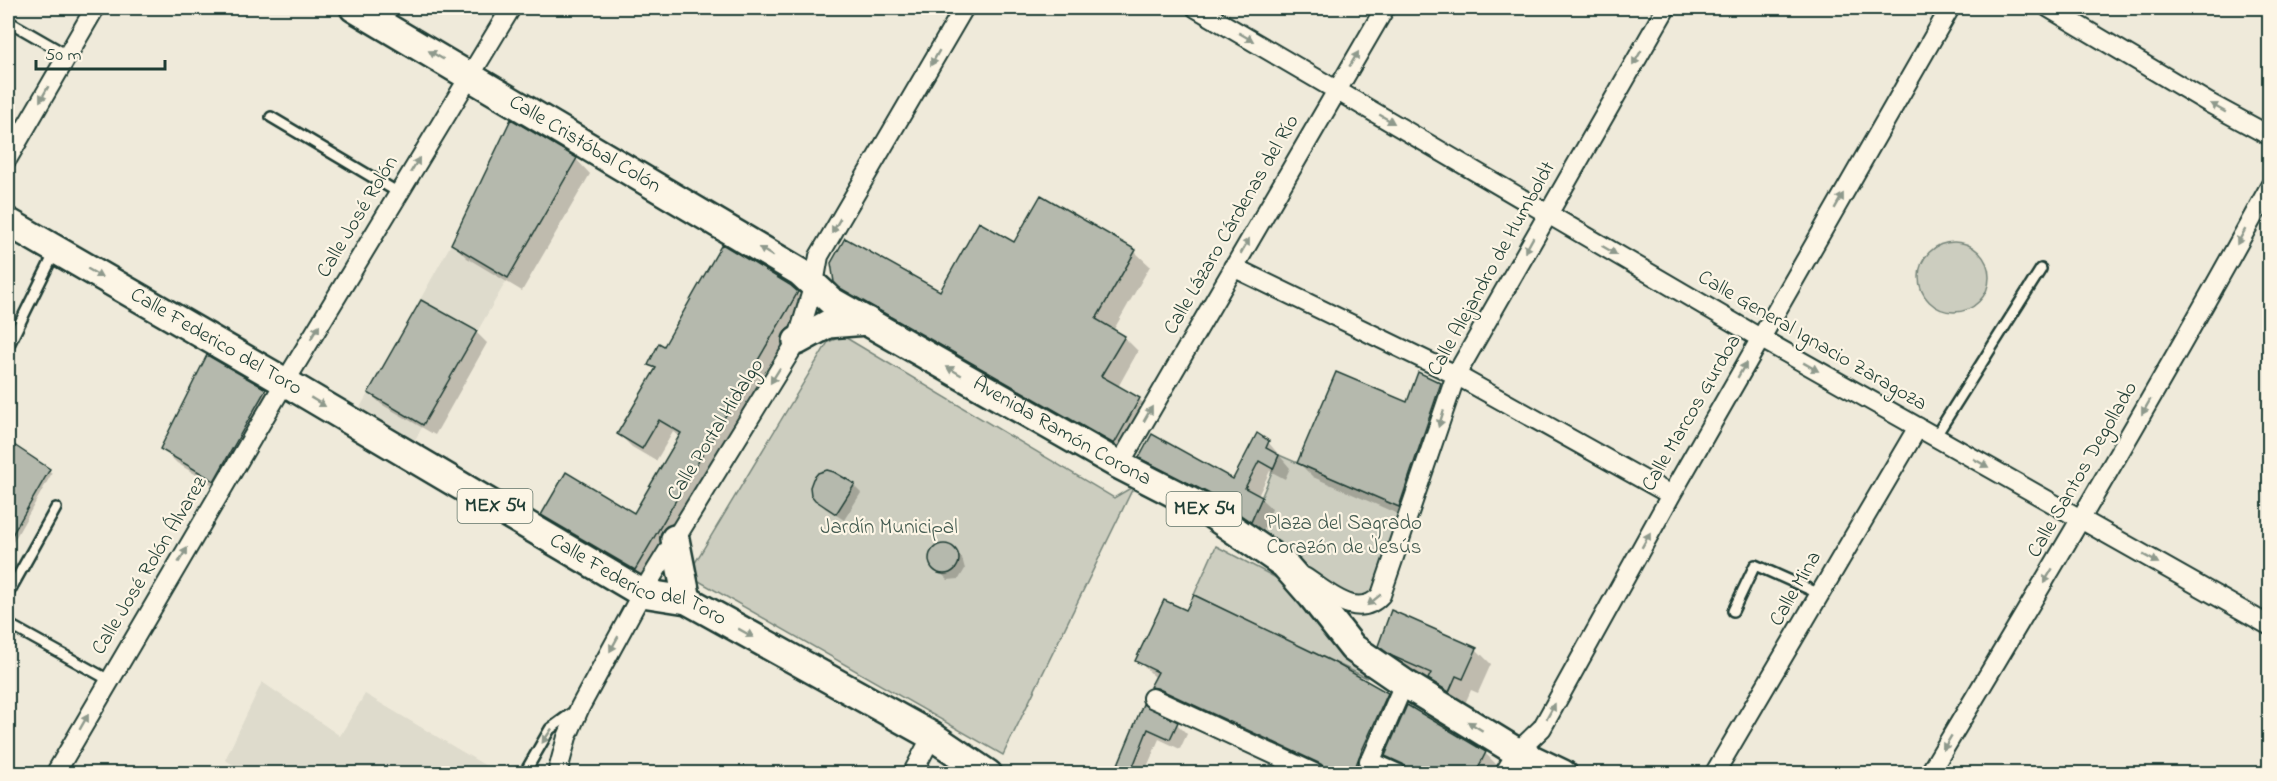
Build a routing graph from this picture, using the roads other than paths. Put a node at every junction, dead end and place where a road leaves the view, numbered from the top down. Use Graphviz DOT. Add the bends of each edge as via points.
graph roads {
  1 [pos="95,8"];
  2 [pos="354,8"];
  3 [pos="512,8"];
  4 [pos="964,8"];
  5 [pos="1196,8"];
  6 [pos="1385,8"];
  7 [pos="1666,8"];
  8 [pos="1950,8"];
  9 [pos="2049,8"];
  10 [pos="8,21"];
  11 [pos="67,55"];
  12 [pos="469,75"];
  13 [pos="1336,90"];
  14 [pos="271,117"];
  15 [pos="2270,136"];
  16 [pos="8,158"];
  17 [pos="2270,186"];
  18 [pos="399,193"];
  19 [pos="1547,213"];
  20 [pos="8,222"];
  21 [pos="56,250"];
  22 [pos="1233,267"];
  23 [pos="2041,269"];
  24 [pos="814,284"];
  25 [pos="867,321"];
  26 [pos="1760,338"];
  27 [pos="797,341"];
  28 [pos="8,347"];
  29 [pos="1456,375"];
  30 [pos="285,382"];
  31 [pos="1918,427"];
  32 [pos="1935,437"];
  33 [pos="1119,465"];
  34 [pos="1671,495"];
  35 [pos="56,508"];
  36 [pos="2082,520"];
  37 [pos="675,539"];
  38 [pos="1284,564"];
  39 [pos="642,593"];
  40 [pos="8,594"];
  41 [pos="1820,594"];
  42 [pos="687,600"];
  43 [pos="1733,611"];
  44 [pos="8,624"];
  45 [pos="2270,626"];
  46 [pos="109,680"];
  47 [pos="1400,693"];
  48 [pos="1152,698"];
  49 [pos="580,707"];
  50 [pos="932,736"];
  51 [pos="1510,763"];
  52 [pos="1367,767"];
  53 [pos="56,774"];
  54 [pos="525,774"];
  55 [pos="557,774"];
  56 [pos="912,774"];
  57 [pos="988,774"];
  58 [pos="1316,774"];
  59 [pos="1398,774"];
  60 [pos="1563,774"];
  61 [pos="1714,774"];
  62 [pos="1929,774"];
  1 -- 11 [label="street"];
  12 -- 2 [label="main road, Calle Cristóbal Colón / MEX 54, one-way"];
  3 -- 12 [label="street, Calle José Rolón"];
  4 -- 24 [label="street, Calle Portal Hidalgo, one-way" via="819,256"];
  5 -- 13 [label="street, Calle General Ignacio Zaragoza, one-way"];
  13 -- 6 [label="street, Calle Lázaro Cárdenas del Río, one-way"];
  7 -- 19 [label="street, Calle Alejandro de Humboldt, one-way"];
  26 -- 8 [label="street, Calle Marcos Gurdoa, one-way"];
  15 -- 9 [label="street, one-way"];
  10 -- 11 [label="lane"];
  11 -- 16 [label="street, one-way"];
  18 -- 12 [label="street, Calle José Rolón, one-way"];
  24 -- 12 [label="main road, Calle Cristóbal Colón / MEX 54, one-way" via="800,272"];
  13 -- 19 [label="street, Calle General Ignacio Zaragoza, one-way"];
  22 -- 13 [label="street, Calle Lázaro Cárdenas del Río, one-way"];
  14 -- 18 [label="lane"];
  17 -- 36 [label="street, Calle Santos Degollado, one-way"];
  30 -- 18 [label="street, Calle José Rolón, one-way"];
  19 -- 26 [label="street, Calle General Ignacio Zaragoza, one-way"];
  19 -- 29 [label="street, Calle Alejandro de Humboldt, one-way"];
  20 -- 21 [label="main road, Calle Federico del Toro / MEX 54"];
  21 -- 28 [label="lane"];
  21 -- 30 [label="main road, Calle Federico del Toro / MEX 54, one-way"];
  22 -- 29 [label="street"];
  33 -- 22 [label="street, Calle Lázaro Cárdenas del Río, one-way"];
  23 -- 32 [label="lane"];
  24 -- 25 [label="main road, Avenida Ramón Corona / MEX 54" via="831,301"];
  24 -- 27 [label="street, Calle Portal Hidalgo"];
  25 -- 27 [label="main road" via="828,324"];
  33 -- 25 [label="main road, Avenida Ramón Corona / MEX 54, one-way"];
  26 -- 31 [label="street, Calle General Ignacio Zaragoza, one-way"];
  34 -- 26 [label="street, Calle Marcos Gurdoa, one-way"];
  27 -- 37 [label="street, Calle Portal Hidalgo, one-way"];
  29 -- 34 [label="street"];
  29 -- 38 [label="street, Calle Alejandro de Humboldt, one-way" via="1377,600 1363,607 1346,604"];
  30 -- 39 [label="main road, Calle Federico del Toro / MEX 54, one-way"];
  46 -- 30 [label="street, Calle José Rolón Álvarez, one-way"];
  31 -- 32 [label="street, Calle General Ignacio Zaragoza"];
  31 -- 41 [label="street, Calle Mina"];
  32 -- 36 [label="street, Calle General Ignacio Zaragoza, one-way"];
  33 -- 38 [label="main road, Avenida Ramón Corona / MEX 54" via="1201,507"];
  51 -- 34 [label="street, Calle Marcos Gurdoa, one-way" via="1542,728"];
  35 -- 40 [label="lane"];
  36 -- 45 [label="street, Calle General Ignacio Zaragoza, one-way"];
  36 -- 62 [label="street, Calle Santos Degollado, one-way"];
  37 -- 39 [label="street, Calle Portal Hidalgo"];
  37 -- 42 [label="main road"];
  51 -- 38 [label="main road, Avenida Ramón Corona / MEX 54, one-way" via="1353,648"];
  39 -- 42 [label="main road, Calle Federico del Toro / MEX 54"];
  39 -- 49 [label="street, Calle Portal Hidalgo, one-way"];
  41 -- 43 [label="lane" via="1755,565"];
  41 -- 61 [label="street, Calle Mina"];
  42 -- 50 [label="main road, Calle Federico del Toro / MEX 54, one-way"];
  44 -- 46 [label="lane"];
  53 -- 46 [label="street, Calle José Rolón Álvarez, one-way"];
  47 -- 52 [label="street"];
  48 -- 58 [label="street"];
  49 -- 54 [label="lane, one-way" via="550,729"];
  49 -- 55 [label="street, Calle Portal Hidalgo"];
  50 -- 56 [label="street"];
  50 -- 57 [label="main road, Calle Federico del Toro / MEX 54"];
  51 -- 60 [label="main road, Avenida Ramón Corona / MEX 54"];
  52 -- 59 [label="street"];
}
